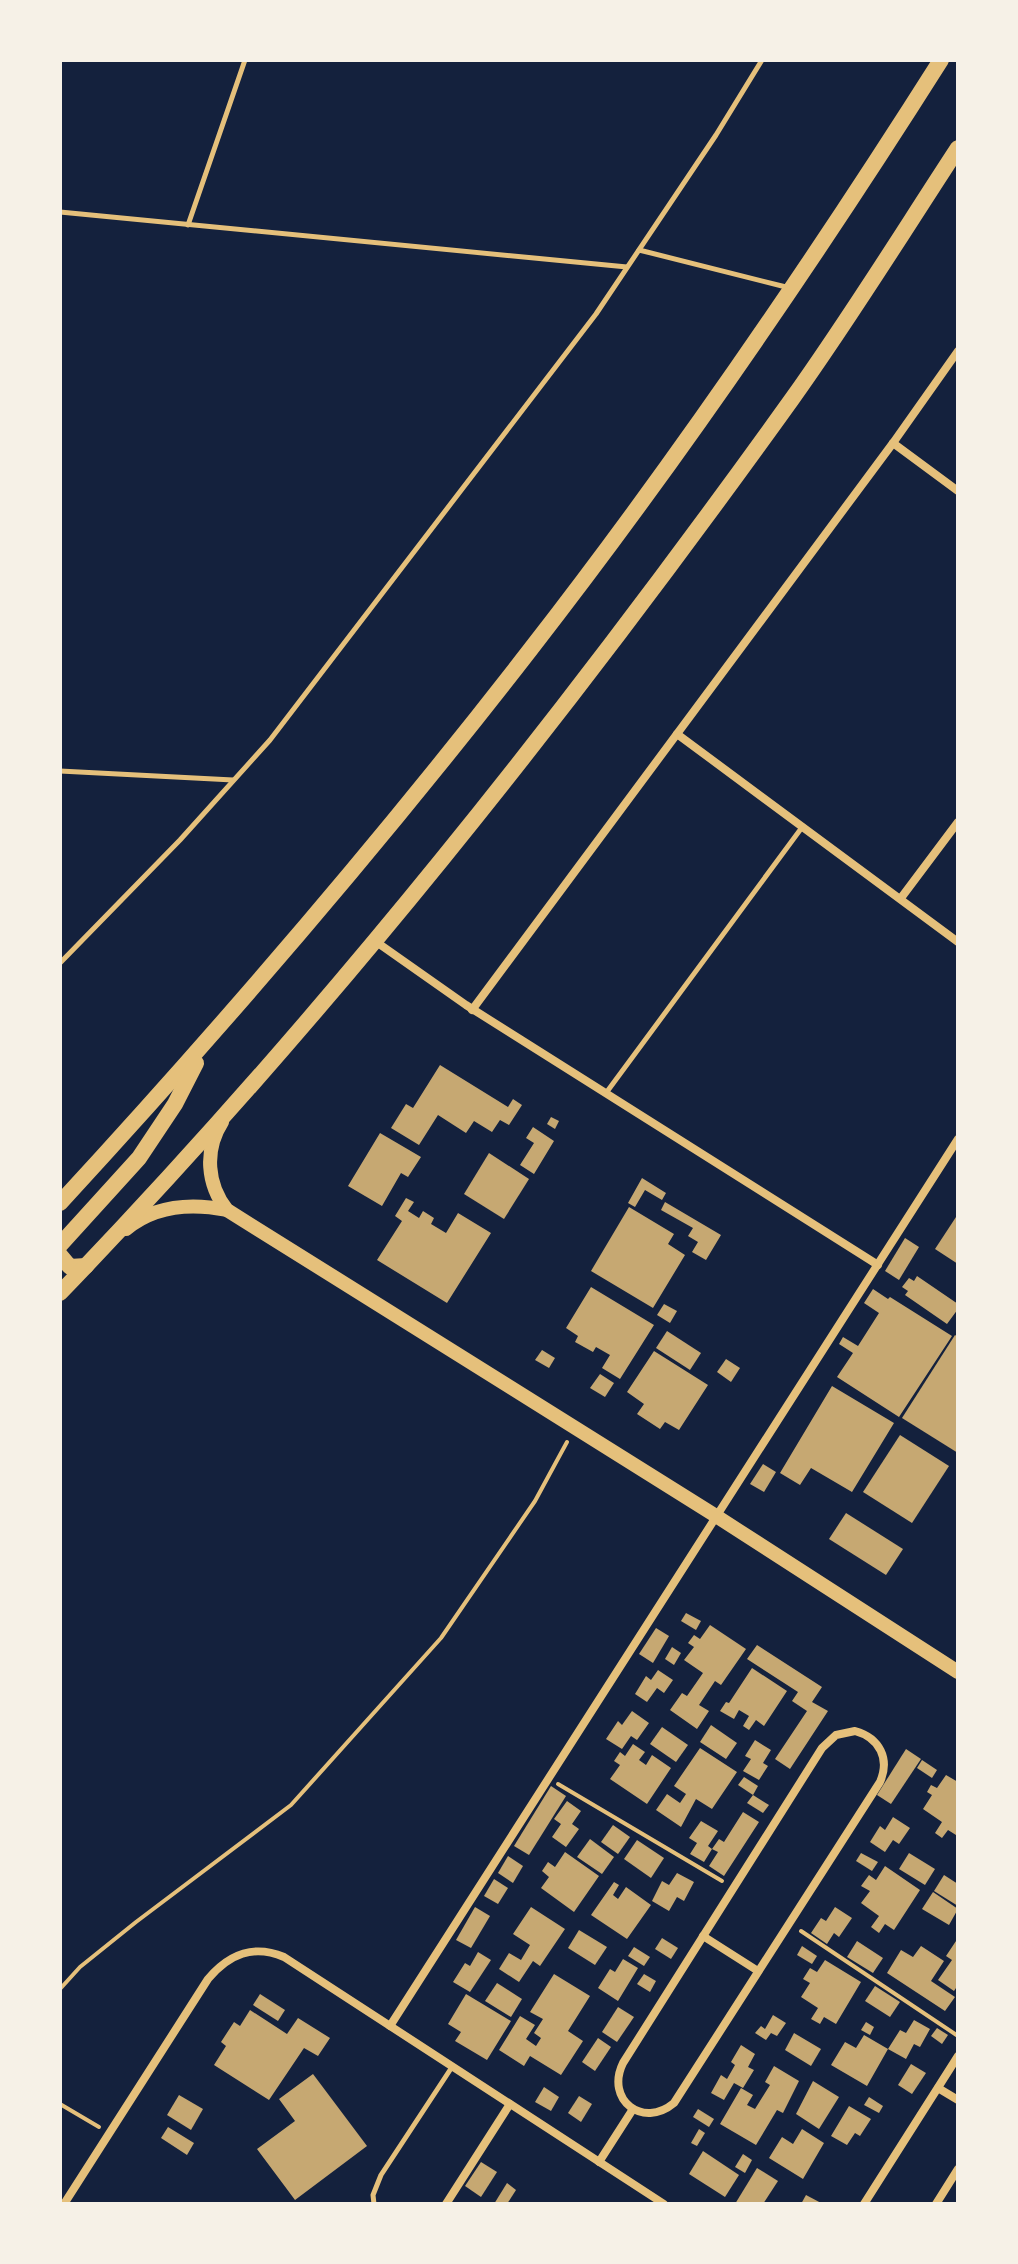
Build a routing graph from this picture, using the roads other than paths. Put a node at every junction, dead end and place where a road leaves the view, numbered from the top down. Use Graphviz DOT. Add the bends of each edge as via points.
graph roads {
  1 [pos="245,60"];
  2 [pos="762,60"];
  3 [pos="941,60"];
  4 [pos="958,148"];
  5 [pos="60,212"];
  6 [pos="188,226"];
  7 [pos="639,250"];
  8 [pos="628,267"];
  9 [pos="791,289"];
  10 [pos="958,351"];
  11 [pos="893,443"];
  12 [pos="958,491"];
  13 [pos="677,734"];
  14 [pos="60,771"];
  15 [pos="234,780"];
  16 [pos="958,822"];
  17 [pos="803,826"];
  18 [pos="901,898"];
  19 [pos="374,941"];
  20 [pos="958,942"];
  21 [pos="60,963"];
  22 [pos="472,1010"];
  23 [pos="204,1047"];
  24 [pos="605,1094"];
  25 [pos="231,1107"];
  26 [pos="958,1139"];
  27 [pos="60,1203"];
  28 [pos="227,1210"];
  29 [pos="60,1245"];
  30 [pos="104,1248"];
  31 [pos="60,1255"];
  32 [pos="878,1265"];
  33 [pos="86,1266"];
  34 [pos="60,1293"];
  35 [pos="716,1516"];
  36 [pos="958,1672"];
  37 [pos="703,1936"];
  38 [pos="758,1971"];
  39 [pos="390,2026"];
  40 [pos="958,2056"];
  41 [pos="452,2067"];
  42 [pos="938,2088"];
  43 [pos="958,2100"];
  44 [pos="510,2104"];
  45 [pos="633,2109"];
  46 [pos="599,2162"];
  47 [pos="958,2169"];
  48 [pos="64,2204"];
  49 [pos="374,2204"];
  50 [pos="446,2204"];
  51 [pos="664,2204"];
  52 [pos="864,2204"];
  53 [pos="936,2204"];
  1 -- 6 [label="lane"];
  2 -- 7 [label="lane"];
  3 -- 9 [label="main road"];
  4 -- 19 [label="main road" via="794,396 580,685"];
  5 -- 6 [label="lane"];
  6 -- 8 [label="lane"];
  7 -- 8 [label="lane"];
  7 -- 9 [label="lane"];
  8 -- 15 [label="lane" via="270,740"];
  9 -- 23 [label="main road" via="532,649"];
  10 -- 11 [label="street"];
  11 -- 12 [label="street"];
  11 -- 13 [label="street"];
  13 -- 17 [label="street"];
  13 -- 22 [label="street"];
  14 -- 15 [label="lane"];
  15 -- 21 [label="lane"];
  16 -- 18 [label="street"];
  17 -- 18 [label="street"];
  17 -- 24 [label="lane"];
  18 -- 20 [label="street"];
  19 -- 22 [label="street"];
  19 -- 25 [label="main road"];
  22 -- 24 [label="street"];
  23 -- 27 [label="main road"];
  23 -- 29 [label="main road" via="158,1132"];
  24 -- 32 [label="street"];
  25 -- 28 [label="street" via="216,1131 210,1162 215,1191"];
  25 -- 30 [label="main road"];
  26 -- 32 [label="street"];
  28 -- 30 [label="street" via="170,1208 135,1222"];
  28 -- 35 [label="street"];
  30 -- 33 [label="main road"];
  31 -- 33 [label="main road" via="70,1267"];
  32 -- 35 [label="street"];
  33 -- 34 [label="main road"];
  35 -- 36 [label="street"];
  35 -- 39 [label="street"];
  37 -- 38 [label="street"];
  37 -- 38 [label="street" via="828,1740 855,1731 873,1739 883,1754 880,1782"];
  37 -- 45 [label="street" via="618,2073 619,2094"];
  38 -- 45 [label="street" via="674,2103 650,2114"];
  39 -- 41 [label="street"];
  39 -- 48 [label="street" via="284,1957 253,1950 234,1956 208,1979"];
  40 -- 42 [label="street"];
  41 -- 44 [label="street"];
  41 -- 49 [label="lane" via="381,2175"];
  42 -- 43 [label="street"];
  42 -- 52 [label="street"];
  44 -- 46 [label="street"];
  44 -- 50 [label="street"];
  45 -- 46 [label="street"];
  46 -- 51 [label="street"];
  47 -- 53 [label="street"];
}
